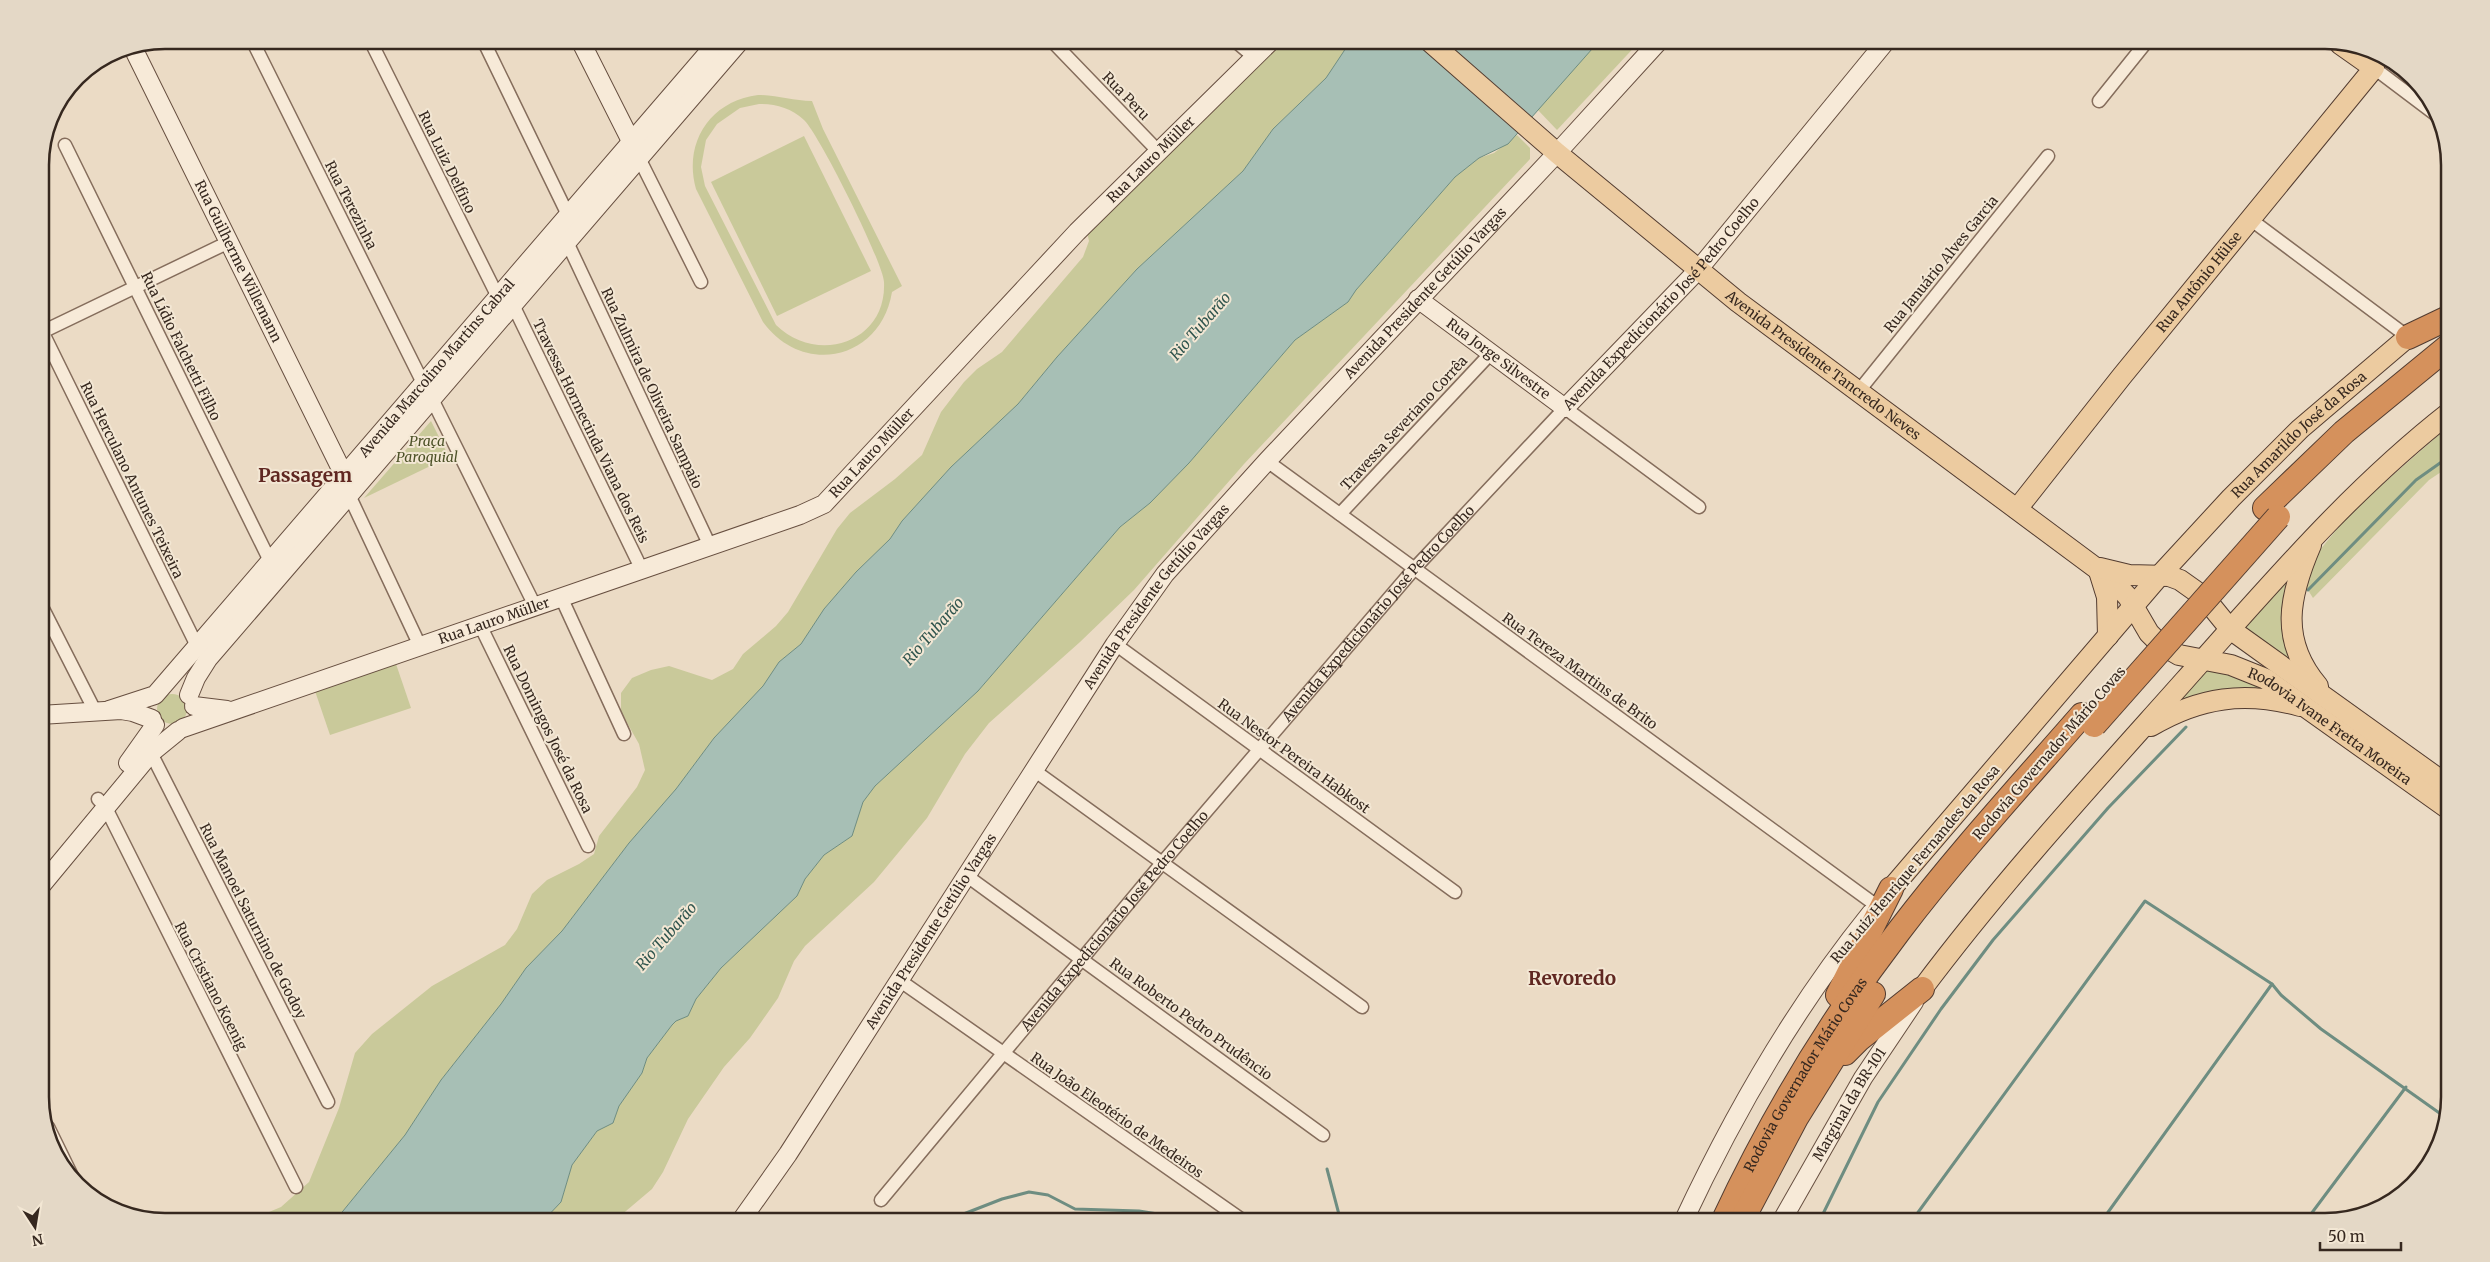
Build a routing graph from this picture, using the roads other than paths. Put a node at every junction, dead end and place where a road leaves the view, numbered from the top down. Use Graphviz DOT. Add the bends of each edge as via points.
graph roads {
  1 [pos="257,49"];
  2 [pos="375,49"];
  3 [pos="487,49"];
  4 [pos="584,49"];
  5 [pos="711,49"];
  6 [pos="733,49"];
  7 [pos="1060,49"];
  8 [pos="1245,49"];
  9 [pos="1262,49"];
  10 [pos="1438,49"];
  11 [pos="1651,49"];
  12 [pos="1880,49"];
  13 [pos="2141,49"];
  14 [pos="135,53"];
  15 [pos="1254,57"];
  16 [pos="2378,62"];
  17 [pos="2099,100"];
  18 [pos="2423,103"];
  19 [pos="631,142"];
  20 [pos="65,144"];
  21 [pos="1552,148"];
  22 [pos="1158,152"];
  23 [pos="2048,156"];
  24 [pos="639,158"];
  25 [pos="568,215"];
  26 [pos="2250,219"];
  27 [pos="229,242"];
  28 [pos="567,242"];
  29 [pos="1698,270"];
  30 [pos="701,282"];
  31 [pos="135,287"];
  32 [pos="1418,299"];
  33 [pos="505,301"];
  34 [pos="2441,313"];
  35 [pos="2441,321"];
  36 [pos="49,327"];
  37 [pos="2408,337"];
  38 [pos="49,347"];
  39 [pos="2441,352"];
  40 [pos="1491,353"];
  41 [pos="2441,372"];
  42 [pos="424,383"];
  43 [pos="1858,392"];
  44 [pos="432,399"];
  45 [pos="1565,408"];
  46 [pos="2441,420"];
  47 [pos="1267,461"];
  48 [pos="344,475"];
  49 [pos="349,495"];
  50 [pos="1699,508"];
  51 [pos="2017,509"];
  52 [pos="2271,512"];
  53 [pos="1340,514"];
  54 [pos="2317,533"];
  55 [pos="710,546"];
  56 [pos="270,561"];
  57 [pos="2098,568"];
  58 [pos="1414,569"];
  59 [pos="642,570"];
  60 [pos="2160,575"];
  61 [pos="561,597"];
  62 [pos="535,606"];
  63 [pos="2134,606"];
  64 [pos="49,619"];
  65 [pos="480,625"];
  66 [pos="2230,629"];
  67 [pos="2108,636"];
  68 [pos="1115,644"];
  69 [pos="197,646"];
  70 [pos="420,646"];
  71 [pos="2202,661"];
  72 [pos="154,695"];
  73 [pos="191,701"];
  74 [pos="232,710"];
  75 [pos="102,711"];
  76 [pos="2348,712"];
  77 [pos="49,714"];
  78 [pos="2322,717"];
  79 [pos="154,722"];
  80 [pos="181,730"];
  81 [pos="624,734"];
  82 [pos="2136,735"];
  83 [pos="1259,749"];
  84 [pos="151,753"];
  85 [pos="1035,772"];
  86 [pos="2441,780"];
  87 [pos="102,803"];
  88 [pos="2441,803"];
  89 [pos="588,846"];
  90 [pos="49,859"];
  91 [pos="1162,863"];
  92 [pos="49,875"];
  93 [pos="967,876"];
  94 [pos="1455,892"];
  95 [pos="1884,898"];
  96 [pos="1082,958"];
  97 [pos="899,980"];
  98 [pos="1922,989"];
  99 [pos="1362,1007"];
  100 [pos="1003,1053"];
  101 [pos="328,1102"];
  102 [pos="1785,1120"];
  103 [pos="1323,1135"];
  104 [pos="296,1187"];
  105 [pos="881,1200"];
  106 [pos="746,1213"];
  107 [pos="1232,1213"];
  108 [pos="1688,1213"];
  109 [pos="1728,1213"];
  110 [pos="1745,1213"];
  111 [pos="1786,1213"];
  1 -- 42 [label="street, Rua Terezinha"];
  2 -- 33 [label="street, Rua Luiz Delfino"];
  3 -- 25 [label="street"];
  4 -- 19 [label="main road"];
  5 -- 19 [label="main road, Avenida Marcolino Martins Cabral"];
  6 -- 24 [label="main road, Avenida Marcolino Martins Cabral"];
  7 -- 22 [label="street, Rua Peru"];
  8 -- 15 [label="street"];
  9 -- 15 [label="main road, Rua Lauro Müller"];
  10 -- 21 [label="main road, Avenida Presidente Tancredo Neves"];
  11 -- 21 [label="main road, Avenida Presidente Getúlio Vargas"];
  12 -- 29 [label="main road, Avenida Expedicionário José Pedro Coelho"];
  13 -- 17 [label="street"];
  14 -- 27 [label="main road, Rua Guilherme Willemann"];
  15 -- 22 [label="main road, Rua Lauro Müller"];
  16 -- 18 [label="street"];
  16 -- 26 [label="main road, Rua Antônio Hülse"];
  19 -- 24 [label="main road"];
  19 -- 25 [label="main road, Avenida Marcolino Martins Cabral"];
  20 -- 31 [label="street, Rua Lídio Falchetti Filho"];
  21 -- 29 [label="main road, Avenida Presidente Tancredo Neves"];
  21 -- 32 [label="main road, Avenida Presidente Getúlio Vargas"];
  22 -- 55 [label="main road, Rua Lauro Müller" via="1042,269 824,504"];
  23 -- 43 [label="street, Rua Januário Alves Garcia"];
  24 -- 28 [label="main road, Avenida Marcolino Martins Cabral"];
  24 -- 30 [label="street"];
  25 -- 33 [label="main road, Avenida Marcolino Martins Cabral"];
  26 -- 37 [label="street"];
  26 -- 51 [label="main road, Rua Antônio Hülse"];
  27 -- 31 [label="street"];
  27 -- 48 [label="main road, Rua Guilherme Willemann"];
  28 -- 33 [label="main road, Avenida Marcolino Martins Cabral"];
  28 -- 55 [label="street, Rua Zulmira de Oliveira Sampaio"];
  29 -- 43 [label="main road, Avenida Presidente Tancredo Neves"];
  29 -- 45 [label="main road, Avenida Expedicionário José Pedro Coelho"];
  31 -- 36 [label="street"];
  31 -- 56 [label="street, Rua Lídio Falchetti Filho"];
  32 -- 40 [label="main road, Rua Jorge Silvestre"];
  32 -- 47 [label="main road, Avenida Presidente Getúlio Vargas"];
  33 -- 42 [label="main road, Avenida Marcolino Martins Cabral"];
  33 -- 44 [label="main road, Avenida Marcolino Martins Cabral"];
  33 -- 59 [label="street, Travessa Hormecinda Viana dos Reis"];
  34 -- 37 [label="main road, Rua Amarildo José da Rosa"];
  35 -- 37 [label="highway"];
  37 -- 60 [label="main road, Rua Amarildo José da Rosa" via="2300,429"];
  38 -- 69 [label="street, Rua Herculano Antunes Teixeira"];
  39 -- 52 [label="highway, Rodovia Governador Mário Covas" via="2344,432"];
  40 -- 45 [label="main road, Rua Jorge Silvestre"];
  40 -- 53 [label="street, Travessa Severiano Corrêa"];
  41 -- 52 [label="highway, Rodovia Governador Mário Covas"];
  42 -- 44 [label="main road"];
  42 -- 48 [label="main road, Avenida Marcolino Martins Cabral"];
  43 -- 51 [label="main road, Avenida Presidente Tancredo Neves"];
  44 -- 49 [label="main road, Avenida Marcolino Martins Cabral"];
  44 -- 62 [label="street"];
  45 -- 50 [label="street, Rua Jorge Silvestre"];
  45 -- 58 [label="street, Avenida Expedicionário José Pedro Coelho"];
  46 -- 54 [label="main road" via="2396,457"];
  47 -- 53 [label="street, Rua Tereza Martins de Brito"];
  47 -- 68 [label="main road, Avenida Presidente Getúlio Vargas" via="1165,574"];
  48 -- 56 [label="main road, Avenida Marcolino Martins Cabral"];
  49 -- 70 [label="street"];
  49 -- 73 [label="main road, Avenida Marcolino Martins Cabral" via="208,659 196,678"];
  51 -- 57 [label="main road, Avenida Presidente Tancredo Neves"];
  52 -- 102 [label="highway, Rodovia Governador Mário Covas" via="2088,720 1962,853 1898,932 1838,1016"];
  53 -- 58 [label="street, Rua Tereza Martins de Brito"];
  54 -- 66 [label="main road"];
  54 -- 76 [label="main road" via="2294,589 2291,627 2300,658 2310,677"];
  55 -- 59 [label="main road, Rua Lauro Müller"];
  56 -- 69 [label="main road, Avenida Marcolino Martins Cabral"];
  57 -- 60 [label="main road, Avenida Presidente Tancredo Neves"];
  57 -- 63 [label="main road, Avenida Presidente Tancredo Neves" via="2122,589"];
  57 -- 67 [label="main road" via="2108,597"];
  58 -- 83 [label="street, Avenida Expedicionário José Pedro Coelho"];
  58 -- 95 [label="street, Rua Tereza Martins de Brito"];
  59 -- 61 [label="main road, Rua Lauro Müller"];
  60 -- 63 [label="main road"];
  60 -- 66 [label="main road" via="2180,580 2198,591"];
  61 -- 62 [label="main road, Rua Lauro Müller"];
  61 -- 81 [label="street"];
  62 -- 65 [label="main road, Rua Lauro Müller"];
  63 -- 67 [label="main road, Rua Luiz Henrique Fernandes da Rosa"];
  63 -- 71 [label="main road" via="2149,633 2160,644 2179,655"];
  64 -- 75 [label="street"];
  65 -- 70 [label="main road, Rua Lauro Müller"];
  65 -- 89 [label="street, Rua Domingos José da Rosa"];
  66 -- 71 [label="main road"];
  66 -- 76 [label="main road, Rodovia Ivane Fretta Moreira"];
  67 -- 95 [label="main road, Rua Luiz Henrique Fernandes da Rosa"];
  68 -- 83 [label="street, Rua Nestor Pereira Habkost"];
  68 -- 85 [label="main road, Avenida Presidente Getúlio Vargas"];
  69 -- 72 [label="main road, Avenida Marcolino Martins Cabral"];
  70 -- 74 [label="main road, Rua Lauro Müller"];
  71 -- 78 [label="main road, Rodovia Ivane Fretta Moreira" via="2231,664 2260,676"];
  71 -- 82 [label="main road"];
  72 -- 73 [label="main road" via="160,690 176,687"];
  72 -- 75 [label="main road"];
  72 -- 79 [label="main road" via="150,706"];
  73 -- 74 [label="main road, Rua Lauro Müller"];
  73 -- 80 [label="main road" via="192,719"];
  74 -- 80 [label="main road, Rua Lauro Müller"];
  75 -- 77 [label="main road"];
  75 -- 79 [label="main road" via="133,712"];
  76 -- 86 [label="main road, Rodovia Ivane Fretta Moreira"];
  78 -- 82 [label="main road" via="2300,706 2243,697 2185,708"];
  78 -- 88 [label="main road, Rodovia Ivane Fretta Moreira"];
  79 -- 80 [label="main road" via="166,731"];
  79 -- 87 [label="main road"];
  80 -- 84 [label="main road"];
  82 -- 98 [label="main road" via="2002,887"];
  83 -- 91 [label="street, Avenida Expedicionário José Pedro Coelho"];
  83 -- 94 [label="street, Rua Nestor Pereira Habkost"];
  84 -- 87 [label="main road"];
  84 -- 101 [label="street, Rua Manoel Saturnino de Godoy"];
  85 -- 91 [label="street"];
  85 -- 93 [label="main road, Avenida Presidente Getúlio Vargas"];
  87 -- 90 [label="main road"];
  87 -- 92 [label="main road"];
  87 -- 104 [label="street, Rua Cristiano Koenig"];
  91 -- 96 [label="street, Avenida Expedicionário José Pedro Coelho"];
  91 -- 99 [label="street"];
  93 -- 96 [label="street, Rua Roberto Pedro Prudêncio"];
  93 -- 97 [label="main road, Avenida Presidente Getúlio Vargas"];
  95 -- 102 [label="highway"];
  95 -- 108 [label="main road, Rua Luiz Henrique Fernandes da Rosa" via="1824,973 1791,1024"];
  96 -- 100 [label="street, Avenida Expedicionário José Pedro Coelho"];
  96 -- 103 [label="street, Rua Roberto Pedro Prudêncio"];
  97 -- 100 [label="street, Rua João Eleotério de Medeiros"];
  97 -- 106 [label="main road, Avenida Presidente Getúlio Vargas" via="788,1154"];
  98 -- 102 [label="highway" via="1858,1039"];
  98 -- 111 [label="main road, Marginal da BR-101" via="1863,1078"];
  100 -- 105 [label="street, Avenida Expedicionário José Pedro Coelho"];
  100 -- 107 [label="street, Rua João Eleotério de Medeiros"];
  102 -- 109 [label="highway, Rodovia Governador Mário Covas"];
  102 -- 110 [label="highway, Rodovia Governador Mário Covas"];
}
